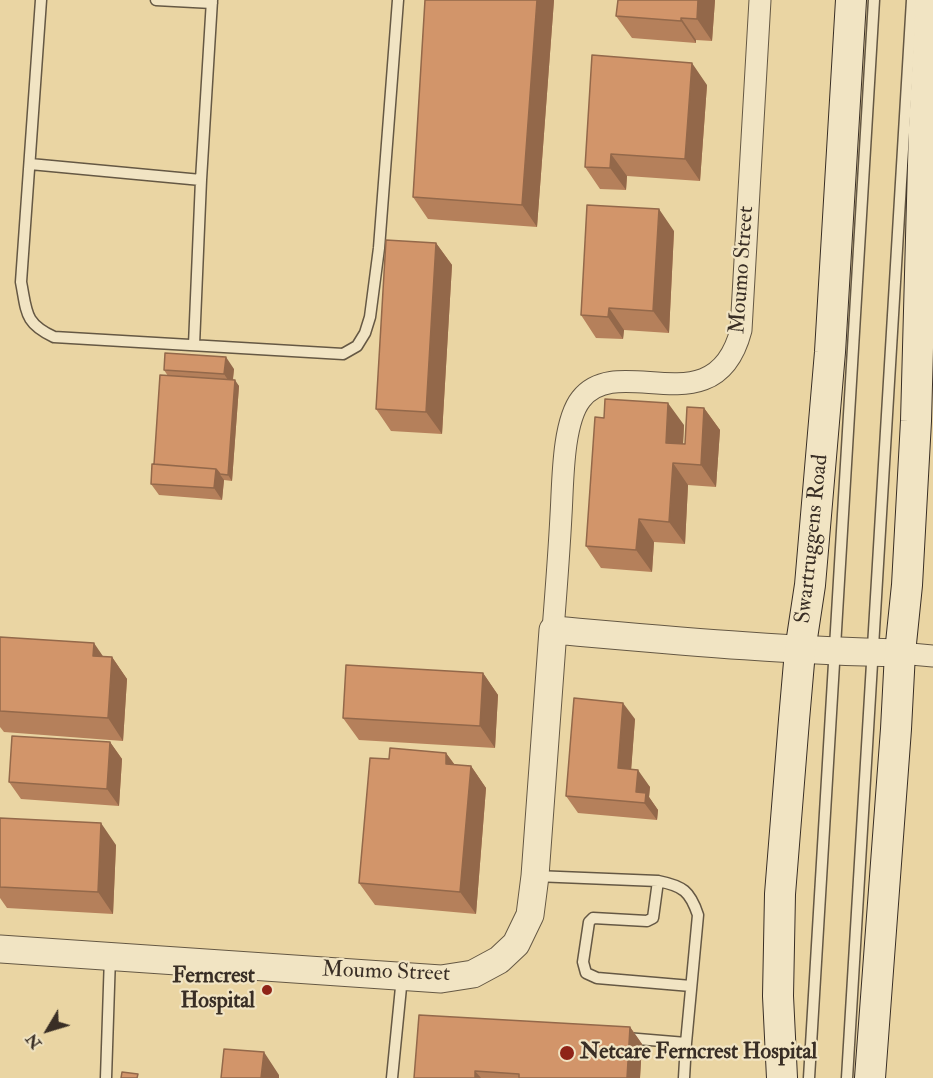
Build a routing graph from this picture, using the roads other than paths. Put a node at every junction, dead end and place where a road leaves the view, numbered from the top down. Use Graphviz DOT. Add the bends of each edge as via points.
graph roads {
  1 [pos="41,0"];
  2 [pos="156,0"];
  3 [pos="398,0"];
  4 [pos="760,0"];
  5 [pos="852,0"];
  6 [pos="874,0"];
  7 [pos="912,0"];
  8 [pos="931,0"];
  9 [pos="212,1"];
  10 [pos="30,164"];
  11 [pos="201,180"];
  12 [pos="195,345"];
  13 [pos="554,630"];
  14 [pos="800,651"];
  15 [pos="835,652"];
  16 [pos="886,653"];
  17 [pos="933,656"];
  18 [pos="534,876"];
  19 [pos="658,881"];
  20 [pos="0,949"];
  21 [pos="110,956"];
  22 [pos="402,976"];
  23 [pos="691,986"];
  24 [pos="617,1037"];
  25 [pos="686,1043"];
  26 [pos="106,1078"];
  27 [pos="392,1078"];
  28 [pos="684,1078"];
  29 [pos="782,1078"];
  30 [pos="810,1078"];
  31 [pos="847,1078"];
  32 [pos="870,1078"];
  1 -- 10 [label="lane"];
  2 -- 9 [label="lane"];
  3 -- 12 [label="lane" via="379,248 365,333 357,346 343,354"];
  4 -- 13 [label="street, Moumo Street" via="737,346 727,362 704,380 679,384 619,382 598,386 581,398 572,417 566,447"];
  5 -- 14 [label="main road, Swartruggens Road" via="829,363 810,585"];
  6 -- 15 [label="lane"];
  7 -- 16 [label="lane"];
  8 -- 16 [label="main road" via="907,585"];
  9 -- 11 [label="lane"];
  10 -- 11 [label="lane"];
  10 -- 12 [label="lane" via="21,282 27,315 35,326 54,337"];
  11 -- 12 [label="lane"];
  13 -- 14 [label="street"];
  13 -- 18 [label="street, Moumo Street"];
  14 -- 15 [label="street"];
  14 -- 29 [label="main road, Swartruggens Road" via="780,894 778,996"];
  15 -- 16 [label="street"];
  15 -- 30 [label="lane"];
  16 -- 17 [label="street"];
  16 -- 31 [label="lane"];
  16 -- 32 [label="main road" via="897,729"];
  18 -- 19 [label="lane"];
  18 -- 22 [label="street, Moumo Street" via="530,915 516,944 499,960 473,974 441,979"];
  19 -- 23 [label="lane" via="677,885 692,897 698,915"];
  19 -- 23 [label="lane" via="652,918 647,921 593,918 589,922 583,962 586,974"];
  20 -- 21 [label="street, Moumo Street"];
  21 -- 22 [label="street, Moumo Street"];
  21 -- 26 [label="lane"];
  22 -- 27 [label="lane"];
  23 -- 25 [label="lane"];
  24 -- 25 [label="lane"];
  25 -- 28 [label="lane"];
}
